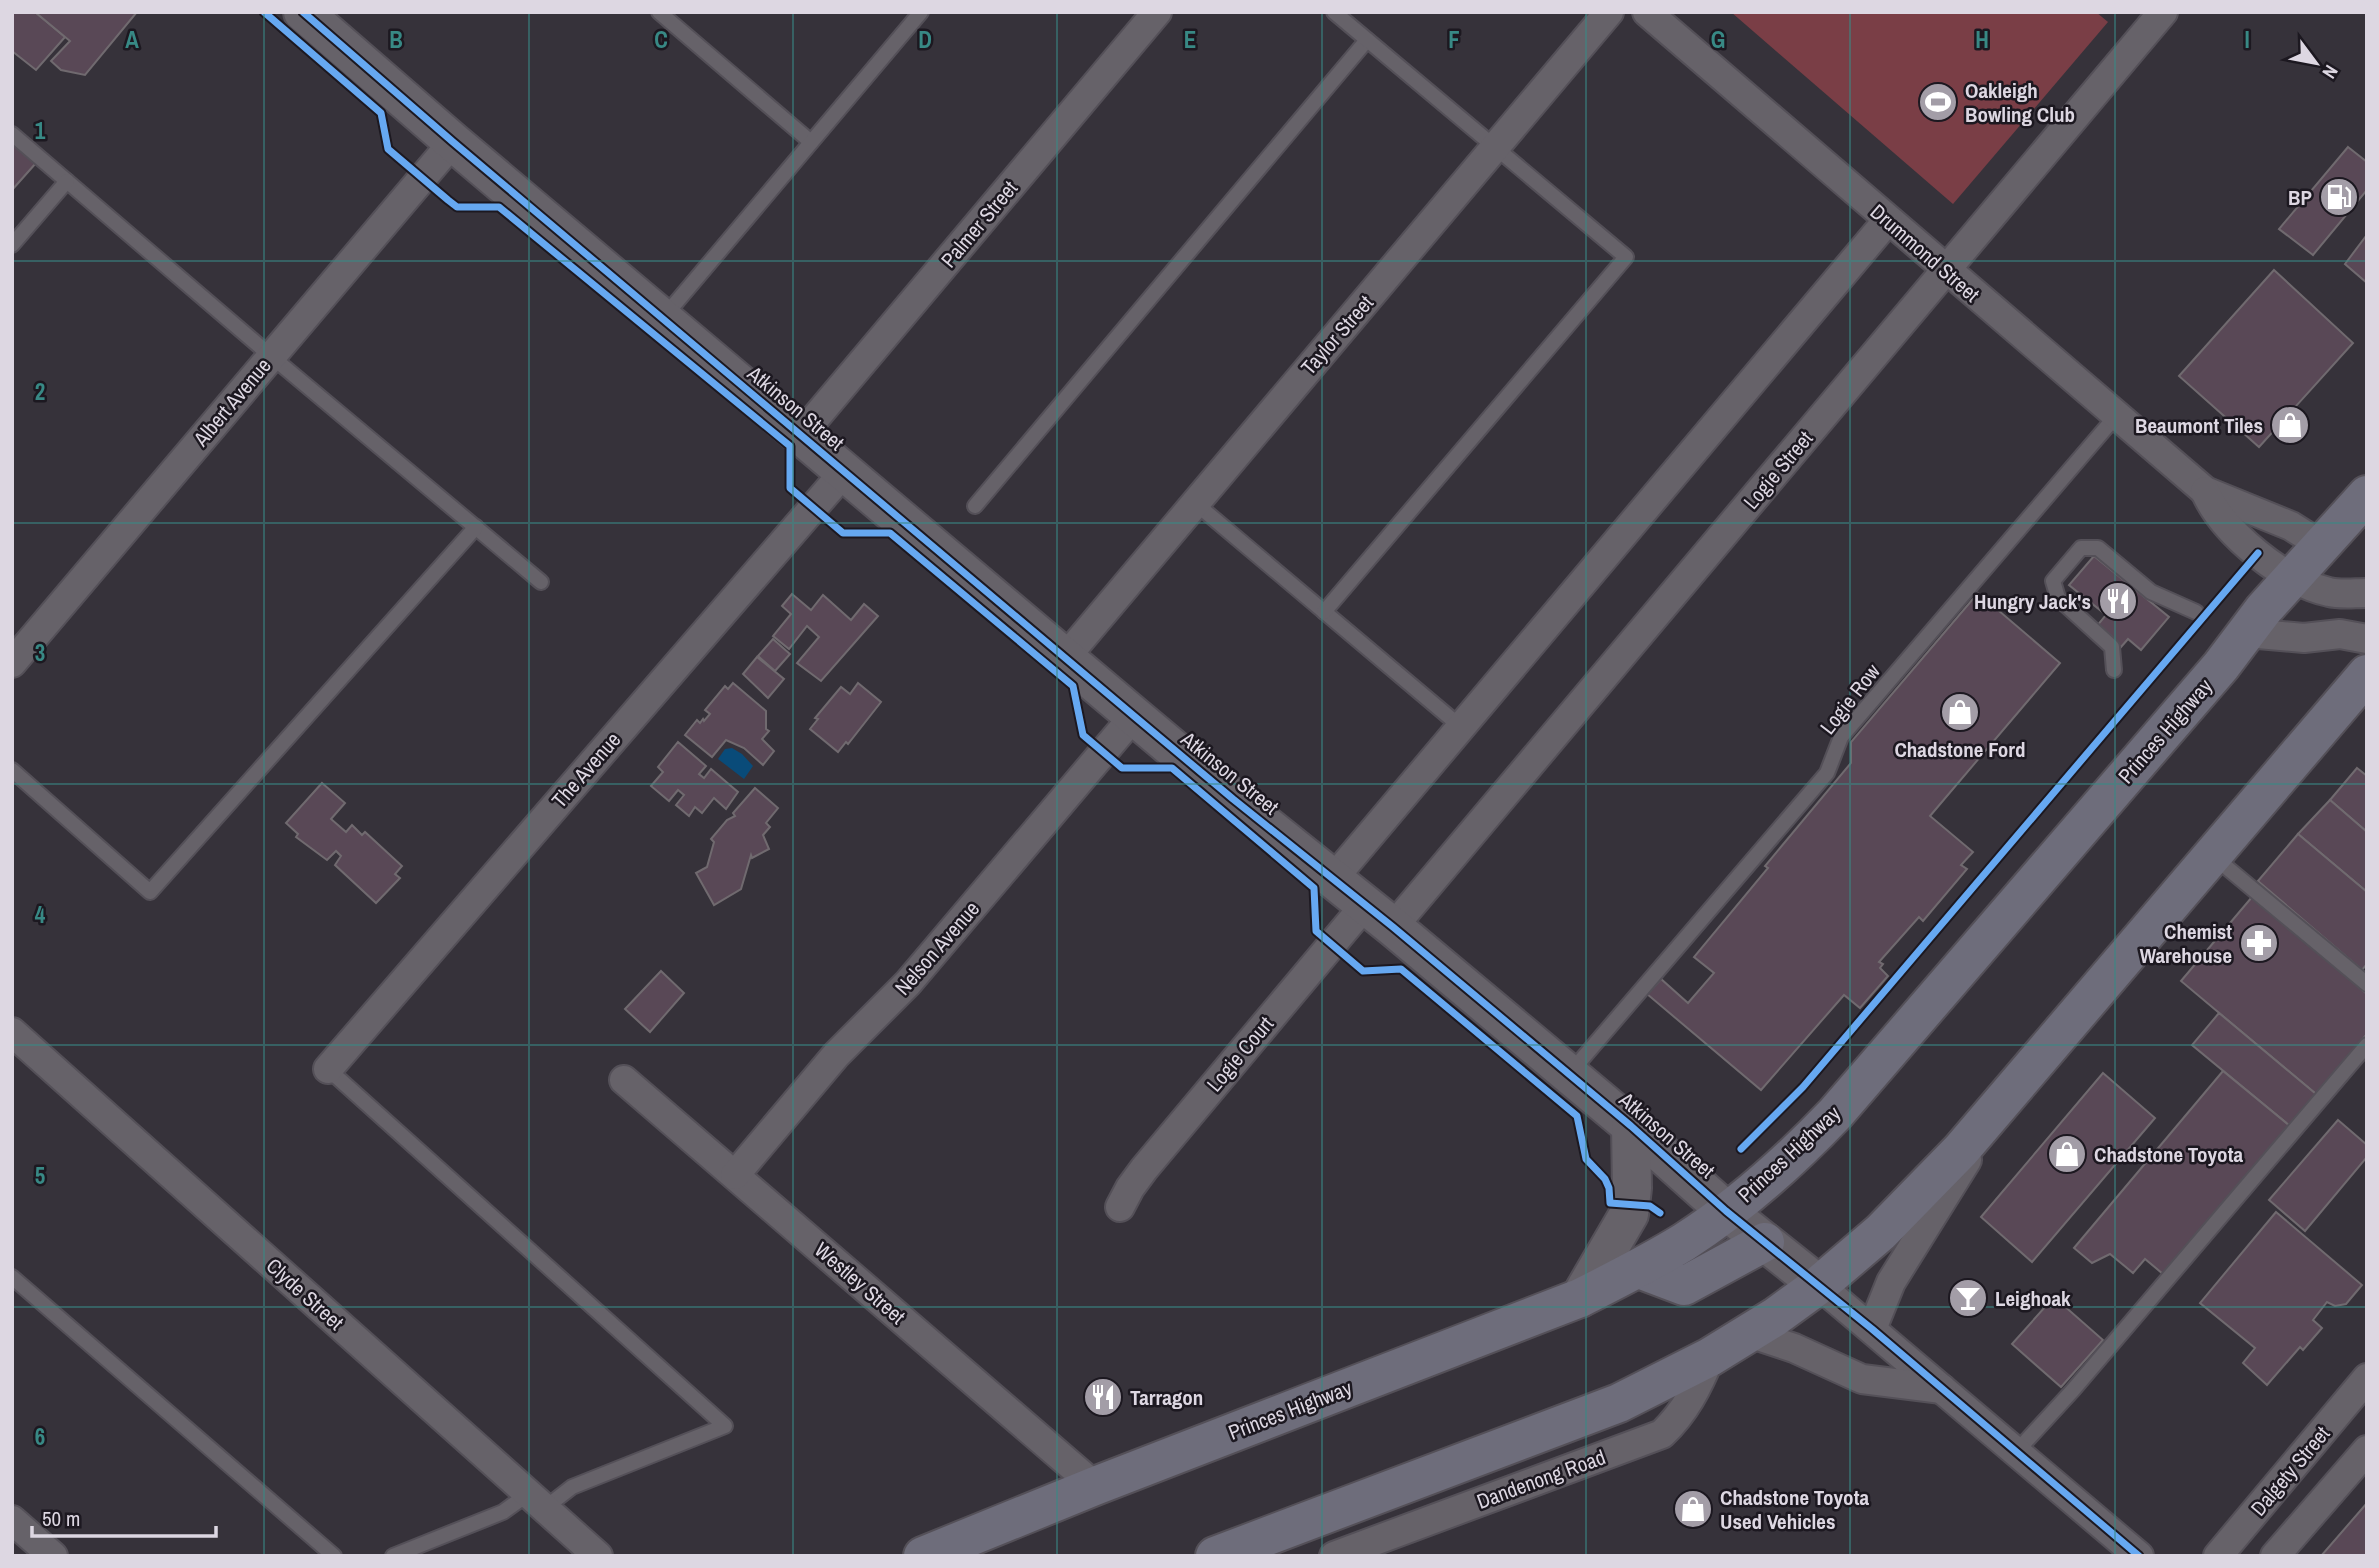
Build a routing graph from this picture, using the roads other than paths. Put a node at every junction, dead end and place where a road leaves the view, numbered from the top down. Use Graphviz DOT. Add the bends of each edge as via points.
graph roads {
  1 [pos="303,12"];
  2 [pos="659,12"];
  3 [pos="921,12"];
  4 [pos="1157,12"];
  5 [pos="1334,12"];
  6 [pos="1609,12"];
  7 [pos="1647,12"];
  8 [pos="2163,12"];
  9 [pos="1367,40"];
  10 [pos="12,134"];
  11 [pos="453,142"];
  12 [pos="811,142"];
  13 [pos="1496,149"];
  14 [pos="67,180"];
  15 [pos="1888,220"];
  16 [pos="12,245"];
  17 [pos="1945,270"];
  18 [pos="663,318"];
  19 [pos="271,356"];
  20 [pos="2116,416"];
  21 [pos="801,435"];
  22 [pos="845,471"];
  23 [pos="2205,491"];
  24 [pos="2367,495"];
  25 [pos="1194,502"];
  26 [pos="975,506"];
  27 [pos="476,527"];
  28 [pos="2321,545"];
  29 [pos="2291,579"];
  30 [pos="541,582"];
  31 [pos="2367,593"];
  32 [pos="1324,612"];
  33 [pos="2196,612"];
  34 [pos="2246,633"];
  35 [pos="2367,639"];
  36 [pos="1065,658"];
  37 [pos="12,663"];
  38 [pos="2114,670"];
  39 [pos="2367,674"];
  40 [pos="1133,716"];
  41 [pos="1461,727"];
  42 [pos="12,770"];
  43 [pos="2212,855"];
  44 [pos="1333,878"];
  45 [pos="1379,916"];
  46 [pos="2367,984"];
  47 [pos="12,1032"];
  48 [pos="2367,1045"];
  49 [pos="328,1069"];
  50 [pos="1569,1074"];
  51 [pos="624,1080"];
  52 [pos="2003,1101"];
  53 [pos="1631,1126"];
  54 [pos="735,1175"];
  55 [pos="1121,1207"];
  56 [pos="1727,1211"];
  57 [pos="1765,1242"];
  58 [pos="1639,1269"];
  59 [pos="12,1277"];
  60 [pos="1819,1285"];
  61 [pos="1580,1298"];
  62 [pos="1872,1329"];
  63 [pos="1749,1333"];
  64 [pos="1710,1357"];
  65 [pos="2365,1385"];
  66 [pos="1942,1390"];
  67 [pos="2367,1450"];
  68 [pos="2016,1452"];
  69 [pos="1095,1486"];
  70 [pos="536,1501"];
  71 [pos="12,1520"];
  72 [pos="53,1556"];
  73 [pos="334,1556"];
  74 [pos="393,1556"];
  75 [pos="598,1556"];
  76 [pos="923,1556"];
  77 [pos="1215,1556"];
  78 [pos="1334,1556"];
  79 [pos="2139,1556"];
  80 [pos="2218,1556"];
  81 [pos="2275,1556"];
  1 -- 11 [label="street, Atkinson Street"];
  2 -- 12 [label="lane"];
  3 -- 12 [label="lane"];
  4 -- 21 [label="street, Palmer Street"];
  5 -- 9 [label="lane"];
  6 -- 13 [label="street, Taylor Street"];
  7 -- 15 [label="street, Drummond Street"];
  8 -- 17 [label="street, Logie Street"];
  9 -- 13 [label="lane"];
  9 -- 26 [label="lane"];
  10 -- 14 [label="lane"];
  11 -- 18 [label="street, Atkinson Street"];
  11 -- 19 [label="street, Albert Avenue"];
  12 -- 18 [label="lane"];
  13 -- 25 [label="street, Taylor Street"];
  13 -- 32 [label="lane" via="1626,257"];
  14 -- 16 [label="lane"];
  14 -- 19 [label="lane"];
  15 -- 17 [label="street, Drummond Street"];
  15 -- 41 [label="street"];
  17 -- 20 [label="street, Drummond Street"];
  17 -- 45 [label="street, Logie Street"];
  18 -- 21 [label="street, Atkinson Street"];
  19 -- 27 [label="lane"];
  19 -- 37 [label="street, Albert Avenue"];
  20 -- 23 [label="street, Drummond Street"];
  20 -- 50 [label="lane, Logie Row" via="1841,737 1827,773"];
  21 -- 22 [label="street, Atkinson Street"];
  22 -- 36 [label="street, Atkinson Street"];
  22 -- 49 [label="street, The Avenue"];
  23 -- 28 [label="street, Drummond Street" via="2291,526"];
  23 -- 29 [label="street, Drummond Street" via="2213,510"];
  24 -- 28 [label="highway, Princes Highway"];
  25 -- 32 [label="lane"];
  25 -- 36 [label="street, Taylor Street"];
  27 -- 30 [label="lane"];
  27 -- 42 [label="lane" via="150,892"];
  28 -- 29 [label="highway, Princes Highway"];
  29 -- 31 [label="street, Drummond Street" via="2332,593"];
  29 -- 34 [label="highway, Princes Highway"];
  32 -- 41 [label="lane"];
  33 -- 38 [label="lane" via="2151,592 2098,548 2081,548 2053,581 2057,598 2112,647"];
  34 -- 35 [label="street" via="2304,638 2340,634"];
  34 -- 56 [label="highway, Princes Highway" via="1835,1114"];
  36 -- 40 [label="street, Atkinson Street"];
  39 -- 43 [label="highway"];
  40 -- 44 [label="street, Atkinson Street"];
  40 -- 54 [label="street, Nelson Avenue" via="908,983 836,1055"];
  41 -- 44 [label="street"];
  43 -- 46 [label="lane"];
  43 -- 52 [label="highway"];
  44 -- 45 [label="street, Atkinson Street"];
  45 -- 50 [label="street, Atkinson Street"];
  45 -- 55 [label="street, Logie Court" via="1144,1169"];
  47 -- 70 [label="street, Clyde Street"];
  48 -- 68 [label="lane"];
  49 -- 70 [label="lane" via="725,1426"];
  50 -- 53 [label="street, Atkinson Street"];
  51 -- 54 [label="street, Westley Street"];
  52 -- 60 [label="highway" via="1898,1216"];
  52 -- 62 [label="street" via="1891,1282"];
  53 -- 56 [label="street, Atkinson Street"];
  53 -- 61 [label="street" via="1629,1214"];
  54 -- 69 [label="street, Westley Street"];
  56 -- 57 [label="street, Atkinson Street"];
  56 -- 58 [label="highway, Princes Highway"];
  57 -- 58 [label="highway" via="1684,1286"];
  57 -- 60 [label="street, Atkinson Street"];
  58 -- 61 [label="highway, Princes Highway"];
  59 -- 73 [label="lane"];
  60 -- 62 [label="street, Atkinson Street"];
  60 -- 63 [label="highway"];
  61 -- 69 [label="highway, Princes Highway"];
  62 -- 66 [label="street, Atkinson Street"];
  63 -- 64 [label="highway"];
  63 -- 66 [label="street" via="1798,1349 1862,1379"];
  64 -- 77 [label="highway" via="1573,1422"];
  64 -- 78 [label="street, Dandenong Road" via="1696,1392 1662,1434"];
  65 -- 80 [label="street, Dalgety Street"];
  66 -- 68 [label="street, Atkinson Street"];
  67 -- 81 [label="street, Dalgety Street"];
  68 -- 79 [label="street, Atkinson Street"];
  69 -- 76 [label="highway, Princes Highway"];
  70 -- 74 [label="lane"];
  70 -- 75 [label="street, Clyde Street"];
  71 -- 72 [label="street"];
}
